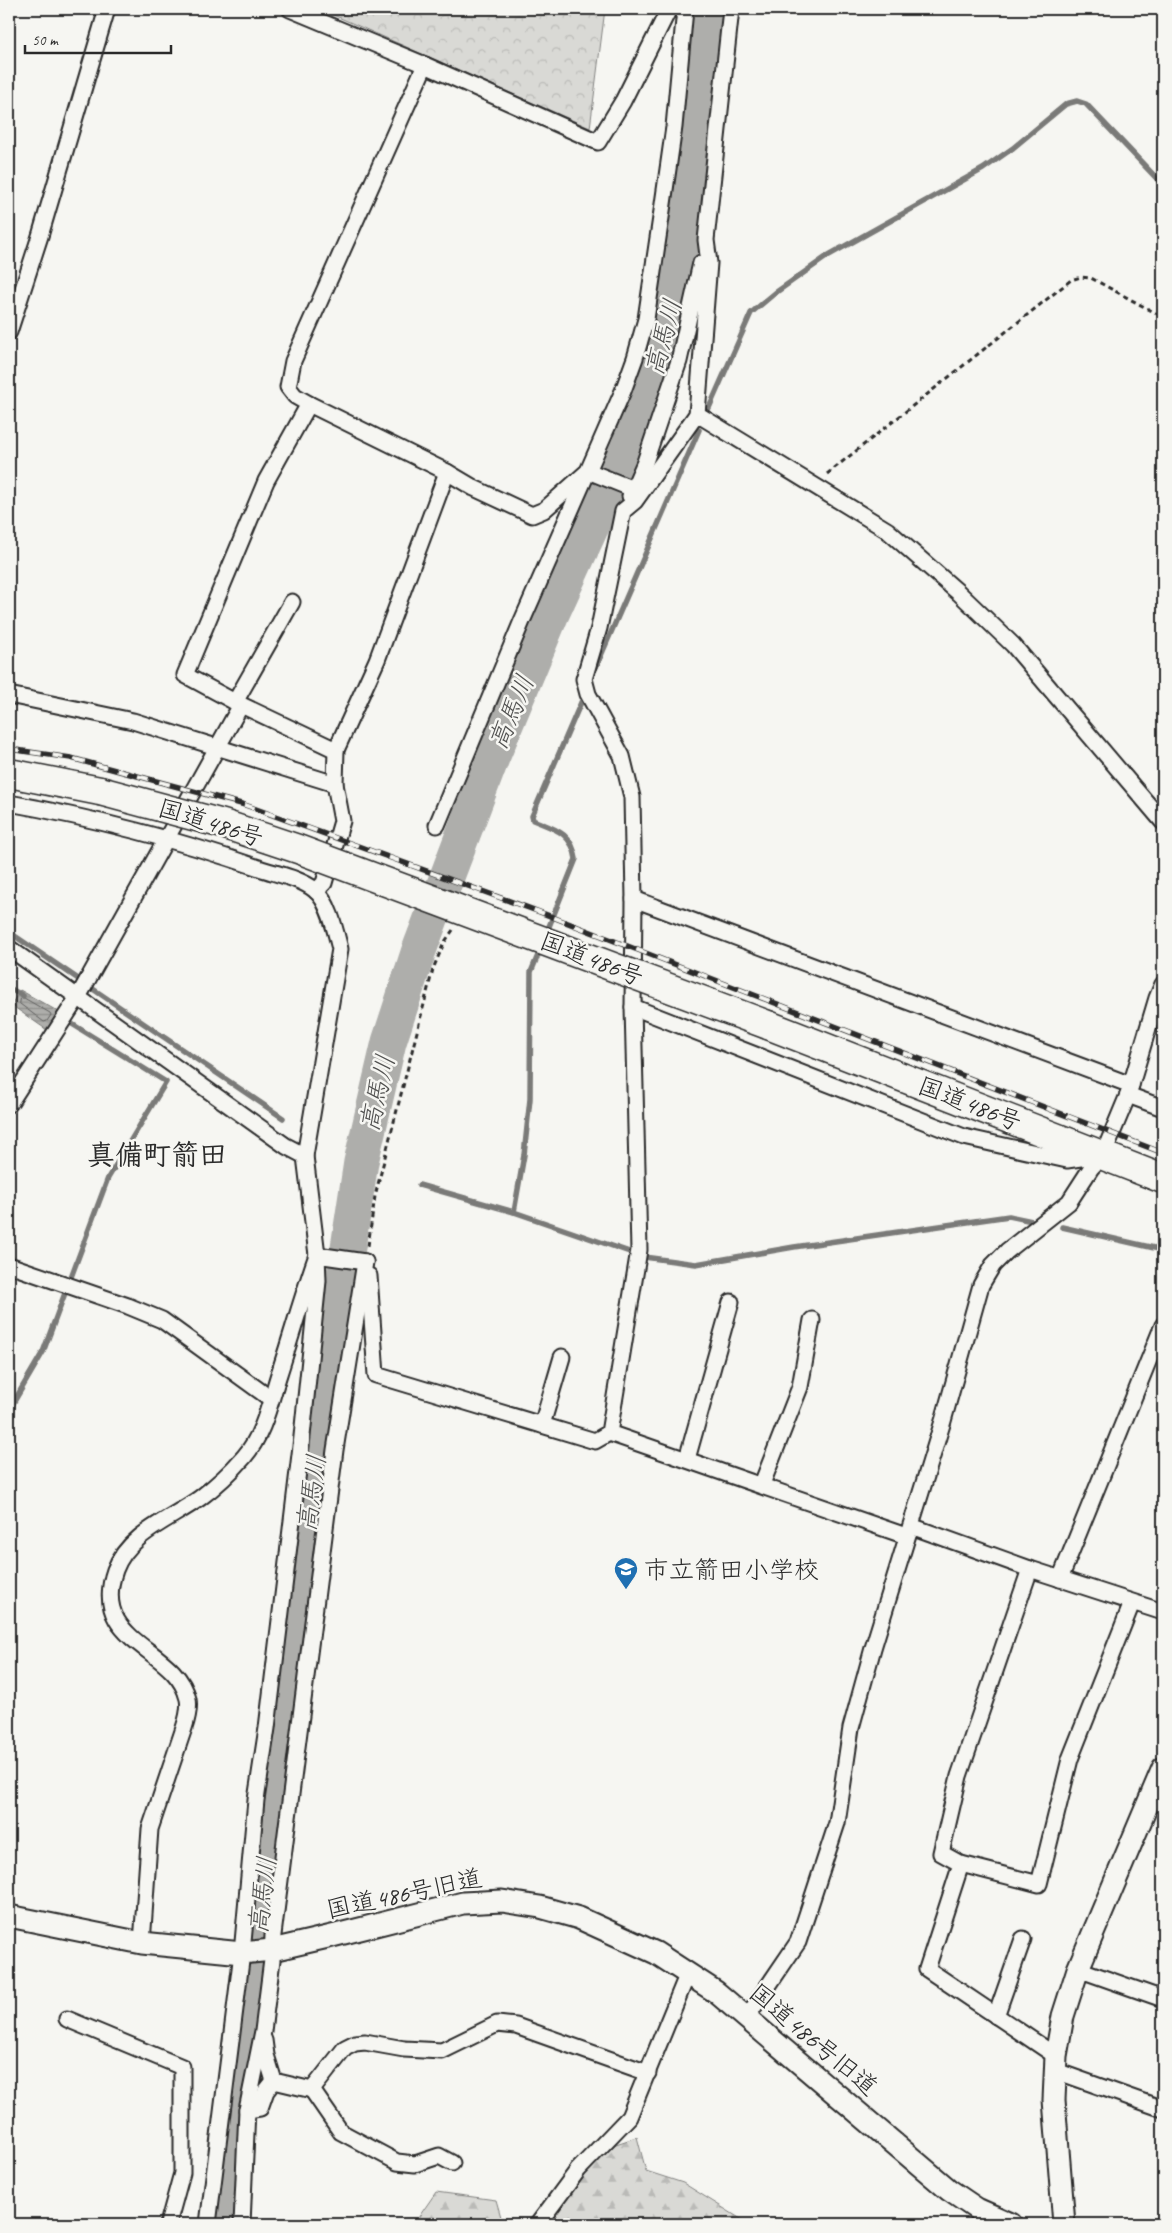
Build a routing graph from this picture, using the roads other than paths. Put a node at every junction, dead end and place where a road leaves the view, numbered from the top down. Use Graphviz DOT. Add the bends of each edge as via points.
graph roads {
  1 [pos="107,9"];
  2 [pos="290,9"];
  3 [pos="669,9"];
  4 [pos="685,9"];
  5 [pos="731,9"];
  6 [pos="425,65"];
  7 [pos="706,240"];
  8 [pos="9,332"];
  9 [pos="309,404"];
  10 [pos="697,414"];
  11 [pos="446,472"];
  12 [pos="593,472"];
  13 [pos="629,487"];
  14 [pos="623,511"];
  15 [pos="292,602"];
  16 [pos="9,695"];
  17 [pos="238,703"];
  18 [pos="219,746"];
  19 [pos="336,750"];
  20 [pos="9,773"];
  21 [pos="335,784"];
  22 [pos="9,803"];
  23 [pos="1163,822"];
  24 [pos="437,825"];
  25 [pos="165,840"];
  26 [pos="316,891"];
  27 [pos="634,899"];
  28 [pos="9,948"];
  29 [pos="1163,984"];
  30 [pos="82,989"];
  31 [pos="633,1007"];
  32 [pos="1130,1090"];
  33 [pos="9,1104"];
  34 [pos="1163,1108"];
  35 [pos="1103,1155"];
  36 [pos="305,1156"];
  37 [pos="1163,1179"];
  38 [pos="322,1255"];
  39 [pos="361,1261"];
  40 [pos="9,1265"];
  41 [pos="731,1302"];
  42 [pos="812,1320"];
  43 [pos="1163,1325"];
  44 [pos="562,1357"];
  45 [pos="271,1399"];
  46 [pos="542,1424"];
  47 [pos="609,1433"];
  48 [pos="686,1459"];
  49 [pos="762,1484"];
  50 [pos="909,1531"];
  51 [pos="1030,1569"];
  52 [pos="1060,1579"];
  53 [pos="1132,1603"];
  54 [pos="1163,1612"];
  55 [pos="1163,1768"];
  56 [pos="961,1864"];
  57 [pos="9,1916"];
  58 [pos="1023,1939"];
  59 [pos="142,1943"];
  60 [pos="258,1951"];
  61 [pos="1078,1969"];
  62 [pos="688,1973"];
  63 [pos="1163,1999"];
  64 [pos="996,2016"];
  65 [pos="747,2017"];
  66 [pos="67,2019"];
  67 [pos="263,2031"];
  68 [pos="1056,2063"];
  69 [pos="648,2073"];
  70 [pos="274,2081"];
  71 [pos="312,2090"];
  72 [pos="248,2110"];
  73 [pos="1163,2110"];
  74 [pos="452,2163"];
  75 [pos="1006,2223"];
  76 [pos="168,2224"];
  77 [pos="208,2224"];
  78 [pos="242,2224"];
  79 [pos="538,2224"];
  80 [pos="1064,2224"];
  1 -- 8 [label="street"];
  2 -- 6 [label="street"];
  3 -- 6 [label="street" via="598,142"];
  4 -- 12 [label="street" via="674,127 646,319"];
  5 -- 7 [label="street"];
  6 -- 9 [label="street" via="293,361 288,387 295,396"];
  7 -- 10 [label="street" via="709,263"];
  7 -- 13 [label="street" via="680,362 662,416"];
  9 -- 11 [label="street"];
  9 -- 17 [label="street" via="266,481 185,675"];
  10 -- 14 [label="street" via="635,501"];
  10 -- 23 [label="street" via="887,530 959,593 1013,645"];
  11 -- 12 [label="street" via="532,515 544,510"];
  11 -- 19 [label="street" via="377,660"];
  12 -- 13 [label="street"];
  12 -- 24 [label="street" via="522,621"];
  13 -- 14 [label="street"];
  14 -- 27 [label="street" via="599,628 584,679 588,694 622,756 632,797"];
  15 -- 17 [label="street"];
  16 -- 18 [label="street" via="133,721"];
  17 -- 18 [label="street"];
  17 -- 19 [label="street"];
  18 -- 21 [label="street"];
  18 -- 25 [label="street"];
  19 -- 21 [label="street"];
  20 -- 35 [label="highway, 国道486号, bridge" via="145,802 298,849"];
  21 -- 26 [label="street" via="342,821 324,883"];
  22 -- 25 [label="street"];
  25 -- 26 [label="street" via="243,863"];
  25 -- 30 [label="street"];
  26 -- 36 [label="street" via="332,918 340,949"];
  27 -- 31 [label="street"];
  27 -- 32 [label="street"];
  28 -- 30 [label="street"];
  29 -- 32 [label="street"];
  30 -- 33 [label="street"];
  30 -- 36 [label="street" via="286,1146"];
  31 -- 35 [label="street" via="964,1137 1067,1160"];
  31 -- 47 [label="street" via="638,1255"];
  32 -- 34 [label="street"];
  32 -- 35 [label="street"];
  35 -- 37 [label="highway, 国道486号"];
  35 -- 50 [label="street" via="1069,1202 1007,1251 993,1265 981,1285"];
  36 -- 38 [label="street"];
  38 -- 39 [label="street"];
  38 -- 45 [label="street"];
  38 -- 60 [label="street" via="256,1800"];
  39 -- 46 [label="street" via="369,1276 376,1375"];
  39 -- 60 [label="street"];
  40 -- 45 [label="street" via="162,1320"];
  41 -- 48 [label="street"];
  42 -- 49 [label="street" via="800,1387"];
  43 -- 52 [label="street"];
  44 -- 46 [label="street"];
  45 -- 59 [label="street" via="263,1426 246,1456 200,1498 127,1550 116,1570 111,1590 113,1612 122,1629 170,1670 183,1685 188,1699 184,1728 150,1829"];
  46 -- 47 [label="street" via="595,1441"];
  47 -- 48 [label="street"];
  48 -- 49 [label="street"];
  49 -- 50 [label="street"];
  50 -- 51 [label="street"];
  50 -- 65 [label="street" via="851,1728 837,1823 810,1907 798,1942"];
  51 -- 52 [label="street"];
  51 -- 56 [label="street" via="958,1776 941,1853"];
  52 -- 53 [label="street"];
  53 -- 54 [label="street"];
  53 -- 56 [label="street" via="1070,1759 1039,1884"];
  55 -- 61 [label="street"];
  56 -- 64 [label="street" via="927,1969"];
  57 -- 59 [label="street, 国道486号旧道"];
  58 -- 64 [label="street"];
  59 -- 60 [label="street, 国道486号旧道"];
  60 -- 62 [label="street, 国道486号旧道" via="463,1903 502,1901 579,1918 649,1949"];
  60 -- 67 [label="street"];
  60 -- 77 [label="street"];
  61 -- 63 [label="street"];
  61 -- 68 [label="street" via="1063,2016"];
  62 -- 65 [label="street, 国道486号旧道"];
  62 -- 69 [label="street"];
  64 -- 68 [label="street"];
  65 -- 75 [label="street, 国道486号旧道" via="949,2190"];
  66 -- 76 [label="street" via="182,2067 182,2173"];
  67 -- 70 [label="street"];
  67 -- 72 [label="street"];
  68 -- 73 [label="street"];
  68 -- 80 [label="street" via="1054,2100"];
  69 -- 71 [label="street" via="516,2026 497,2024 442,2050 354,2042 345,2048"];
  69 -- 79 [label="street" via="629,2117 578,2170"];
  70 -- 71 [label="street"];
  70 -- 72 [label="street" via="260,2108"];
  71 -- 74 [label="street" via="341,2132 397,2162 415,2164 439,2156"];
  72 -- 78 [label="street"];
}
